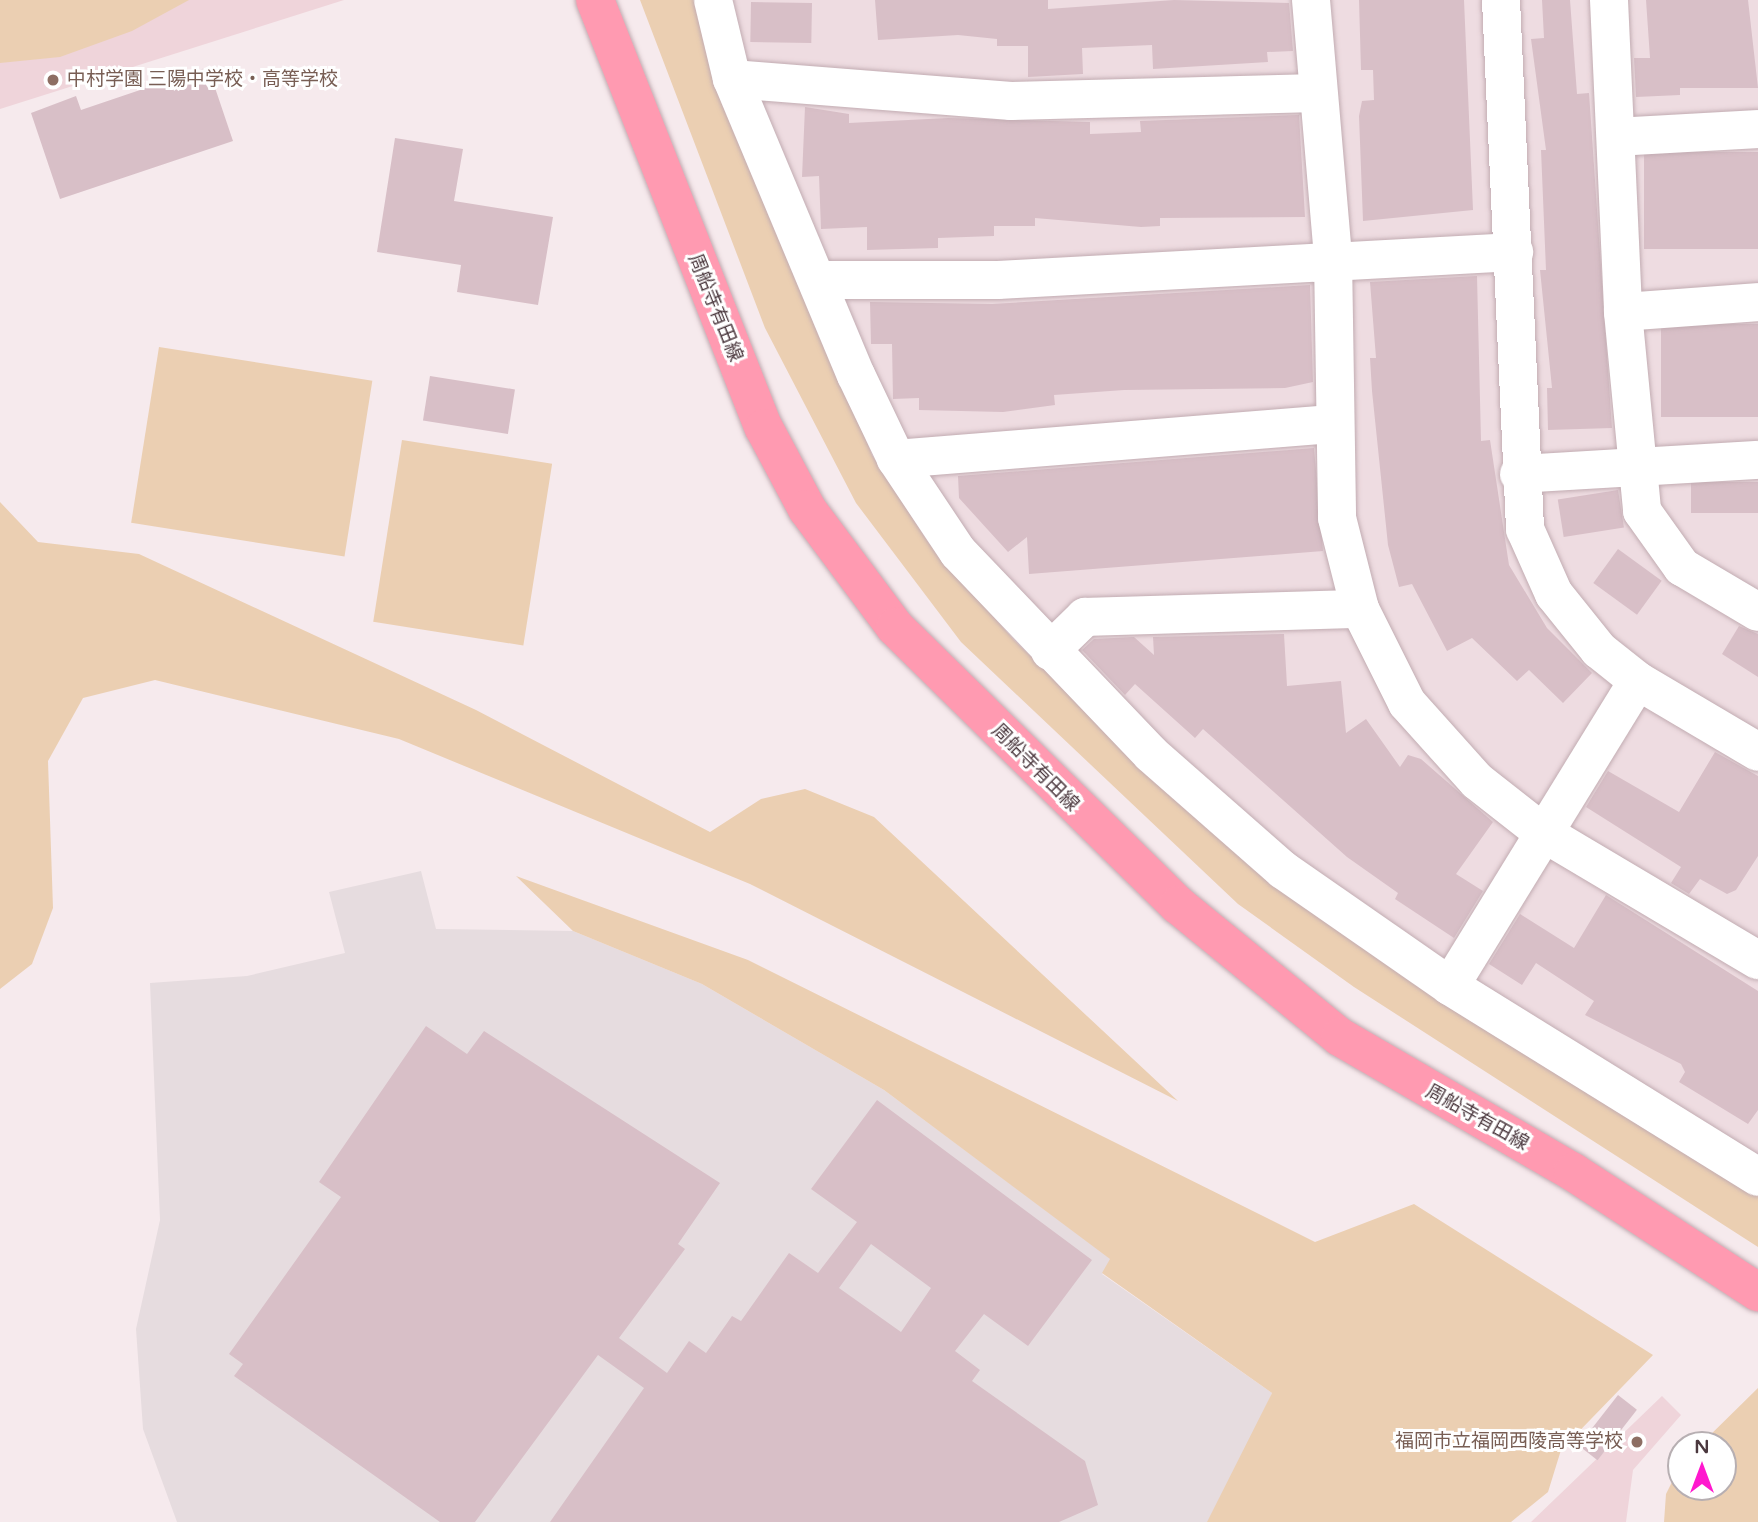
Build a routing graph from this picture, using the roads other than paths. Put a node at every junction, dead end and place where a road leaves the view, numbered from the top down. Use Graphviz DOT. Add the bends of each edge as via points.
graph roads {
  1 [pos="595,0"];
  2 [pos="713,0"];
  3 [pos="1311,0"];
  4 [pos="1501,0"];
  5 [pos="1609,0"];
  6 [pos="732,79"];
  7 [pos="1317,93"];
  8 [pos="1758,129"];
  9 [pos="1616,137"];
  10 [pos="1514,252"];
  11 [pos="1333,257"];
  12 [pos="821,280"];
  13 [pos="1758,302"];
  14 [pos="1623,312"];
  15 [pos="1335,424"];
  16 [pos="896,459"];
  17 [pos="1758,460"];
  18 [pos="1633,467"];
  19 [pos="1519,474"];
  20 [pos="1360,609"];
  21 [pos="1758,612"];
  22 [pos="1050,651"];
  23 [pos="1638,681"];
  24 [pos="1758,751"];
  25 [pos="1542,832"];
  26 [pos="1758,960"];
  27 [pos="1450,986"];
  28 [pos="1758,1177"];
  29 [pos="1758,1292"];
  1 -- 29 [label="main road, 周船寺有田線" via="764,428 807,509 895,627 1178,905 1331,1029 1573,1172"];
  2 -- 6 [label="street"];
  3 -- 7 [label="street"];
  4 -- 10 [label="street"];
  5 -- 9 [label="street"];
  6 -- 7 [label="street" via="1011,101"];
  6 -- 12 [label="street"];
  7 -- 11 [label="street"];
  8 -- 9 [label="street"];
  9 -- 14 [label="street"];
  10 -- 11 [label="street"];
  10 -- 19 [label="street"];
  11 -- 12 [label="street" via="998,280"];
  11 -- 15 [label="street"];
  12 -- 16 [label="street"];
  13 -- 14 [label="street"];
  14 -- 18 [label="street"];
  15 -- 16 [label="street"];
  15 -- 20 [label="street" via="1337,518"];
  16 -- 22 [label="street" via="958,552"];
  17 -- 18 [label="street"];
  18 -- 19 [label="street"];
  18 -- 21 [label="street" via="1642,511 1682,567"];
  19 -- 23 [label="street" via="1525,529 1554,594 1599,650"];
  20 -- 22 [label="street" via="1085,617"];
  20 -- 25 [label="street" via="1407,703 1438,742"];
  22 -- 27 [label="street" via="1151,754 1283,870"];
  23 -- 24 [label="street"];
  23 -- 25 [label="street"];
  25 -- 26 [label="street"];
  25 -- 27 [label="street"];
  27 -- 28 [label="street"];
}
